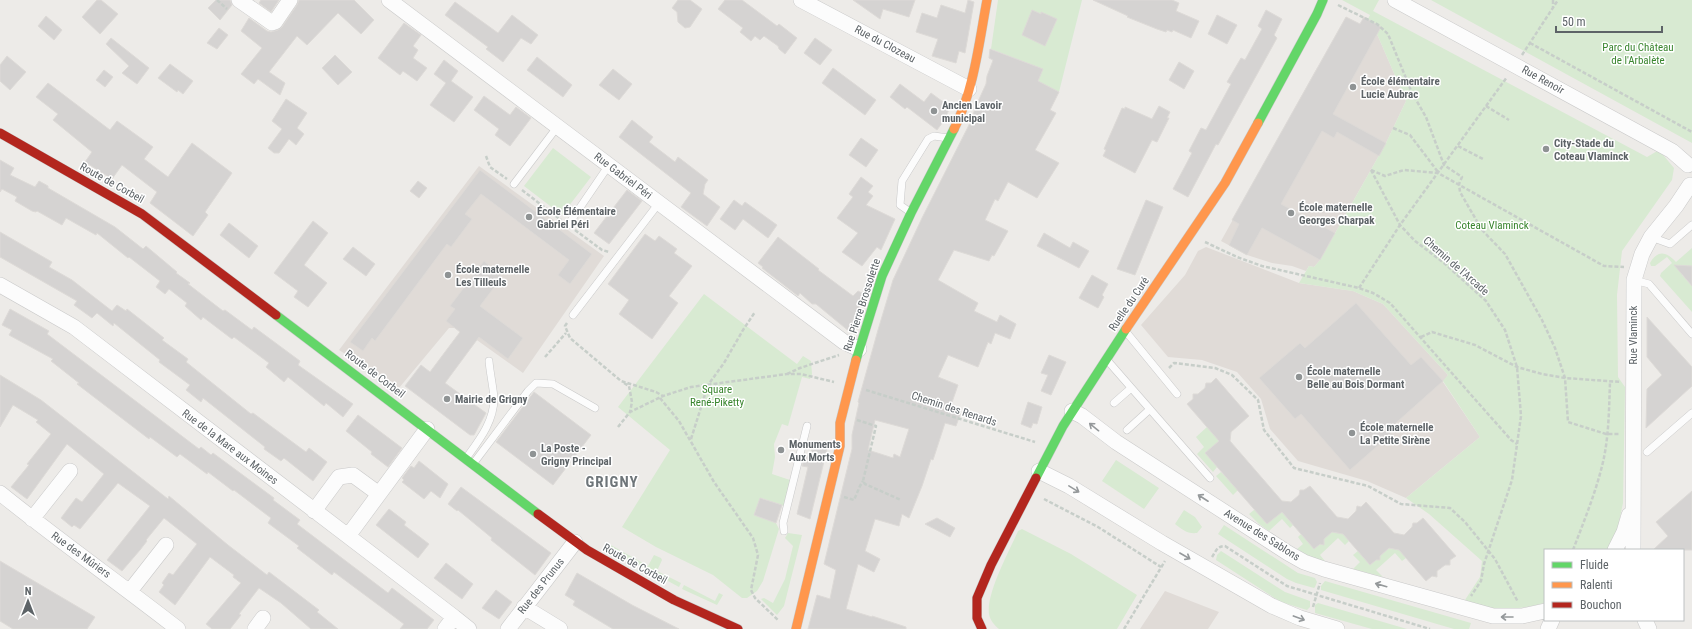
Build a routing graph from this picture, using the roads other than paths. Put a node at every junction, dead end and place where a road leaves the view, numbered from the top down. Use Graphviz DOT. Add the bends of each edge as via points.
graph roads {
  1 [pos="239,0"];
  2 [pos="290,0"];
  3 [pos="389,0"];
  4 [pos="801,0"];
  5 [pos="987,0"];
  6 [pos="1323,0"];
  7 [pos="1395,0"];
  8 [pos="969,89"];
  9 [pos="559,126"];
  10 [pos="0,133"];
  11 [pos="950,139"];
  12 [pos="1690,164"];
  13 [pos="610,165"];
  14 [pos="514,184"];
  15 [pos="1691,185"];
  16 [pos="659,202"];
  17 [pos="911,213"];
  18 [pos="568,225"];
  19 [pos="1692,225"];
  20 [pos="1651,237"];
  21 [pos="1636,274"];
  22 [pos="0,285"];
  23 [pos="573,315"];
  24 [pos="1125,331"];
  25 [pos="1692,334"];
  26 [pos="859,349"];
  27 [pos="1106,359"];
  28 [pos="488,361"];
  29 [pos="1130,388"];
  30 [pos="1177,394"];
  31 [pos="1114,403"];
  32 [pos="596,408"];
  33 [pos="1149,410"];
  34 [pos="1072,411"];
  35 [pos="1692,413"];
  36 [pos="807,426"];
  37 [pos="427,429"];
  38 [pos="1127,430"];
  39 [pos="1647,452"];
  40 [pos="469,461"];
  41 [pos="70,471"];
  42 [pos="1040,471"];
  43 [pos="1210,478"];
  44 [pos="0,493"];
  45 [pos="379,494"];
  46 [pos="1633,502"];
  47 [pos="314,511"];
  48 [pos="32,519"];
  49 [pos="784,531"];
  50 [pos="348,536"];
  51 [pos="575,542"];
  52 [pos="166,544"];
  53 [pos="1616,549"];
  54 [pos="1633,549"];
  55 [pos="130,591"];
  56 [pos="524,607"];
  57 [pos="1544,611"];
  58 [pos="450,623"];
  59 [pos="178,629"];
  60 [pos="469,629"];
  61 [pos="508,629"];
  62 [pos="560,629"];
  63 [pos="738,629"];
  64 [pos="796,629"];
  65 [pos="982,629"];
  66 [pos="1337,629"];
  1 -- 2 [label="street" via="272,23"];
  3 -- 9 [label="street, Rue Gabriel Péri"];
  4 -- 8 [label="street, Rue du Clozeau"];
  5 -- 8 [label="street, Rue Pierre Brossolette"];
  6 -- 24 [label="street, Ruelle du Curé" via="1225,183"];
  7 -- 12 [label="street, Rue Renoir" via="1672,151"];
  8 -- 11 [label="street, Rue Pierre Brossolette"];
  9 -- 13 [label="street, Rue Gabriel Péri"];
  9 -- 14 [label="lane"];
  10 -- 37 [label="street, Route de Corbeil" via="142,214"];
  11 -- 17 [label="street, Rue Pierre Brossolette"];
  11 -- 17 [label="lane" via="934,136 928,140 902,181 900,205"];
  12 -- 15 [label="street, Rue Renoir" via="1685,168 1683,175"];
  13 -- 16 [label="street, Rue Gabriel Péri"];
  13 -- 18 [label="lane"];
  15 -- 20 [label="street, Rue Vlaminck"];
  16 -- 23 [label="lane"];
  16 -- 26 [label="street, Rue Gabriel Péri" via="844,342"];
  17 -- 26 [label="street, Rue Pierre Brossolette" via="882,276"];
  19 -- 20 [label="lane" via="1670,244"];
  20 -- 21 [label="street, Rue Vlaminck"];
  21 -- 25 [label="lane" via="1650,284"];
  21 -- 46 [label="street, Rue Vlaminck"];
  22 -- 47 [label="street, Rue de la Mare aux Moines" via="74,327"];
  24 -- 27 [label="street, Ruelle du Curé"];
  24 -- 30 [label="lane"];
  26 -- 64 [label="street, Rue Pierre Brossolette" via="840,423 840,446"];
  27 -- 29 [label="lane"];
  27 -- 34 [label="street, Ruelle du Curé"];
  28 -- 40 [label="lane" via="494,398 492,413"];
  29 -- 31 [label="lane"];
  29 -- 33 [label="lane"];
  32 -- 40 [label="lane" via="553,384 536,383"];
  33 -- 38 [label="lane"];
  33 -- 43 [label="lane"];
  34 -- 42 [label="street, Ruelle du Curé"];
  57 -- 34 [label="street, Avenue des Sablons, one-way" via="1522,616 1493,616 1304,562"];
  35 -- 39 [label="lane"];
  36 -- 49 [label="lane" via="783,523"];
  37 -- 40 [label="street, Route de Corbeil"];
  37 -- 45 [label="street"];
  40 -- 51 [label="street, Route de Corbeil"];
  41 -- 48 [label="street"];
  42 -- 65 [label="street, Ruelle du Curé" via="991,565 977,598 977,618"];
  42 -- 66 [label="street, one-way" via="1272,606"];
  44 -- 48 [label="street, Rue des Mûriers"];
  45 -- 47 [label="street" via="353,475 339,477"];
  45 -- 50 [label="street"];
  46 -- 53 [label="street, Rue Vlaminck" via="1624,532"];
  46 -- 54 [label="street, Rue Vlaminck"];
  47 -- 50 [label="street, Rue de la Mare aux Moines"];
  48 -- 55 [label="street, Rue des Mûriers"];
  50 -- 58 [label="street, Rue de la Mare aux Moines"];
  51 -- 56 [label="street, Rue des Prunus"];
  51 -- 63 [label="street, Route de Corbeil" via="598,558 674,600"];
  52 -- 55 [label="street"];
  55 -- 59 [label="street, Rue des Mûriers"];
  56 -- 61 [label="street, Rue des Prunus"];
  56 -- 62 [label="street"];
  58 -- 60 [label="street, Rue de la Mare aux Moines"];
}
